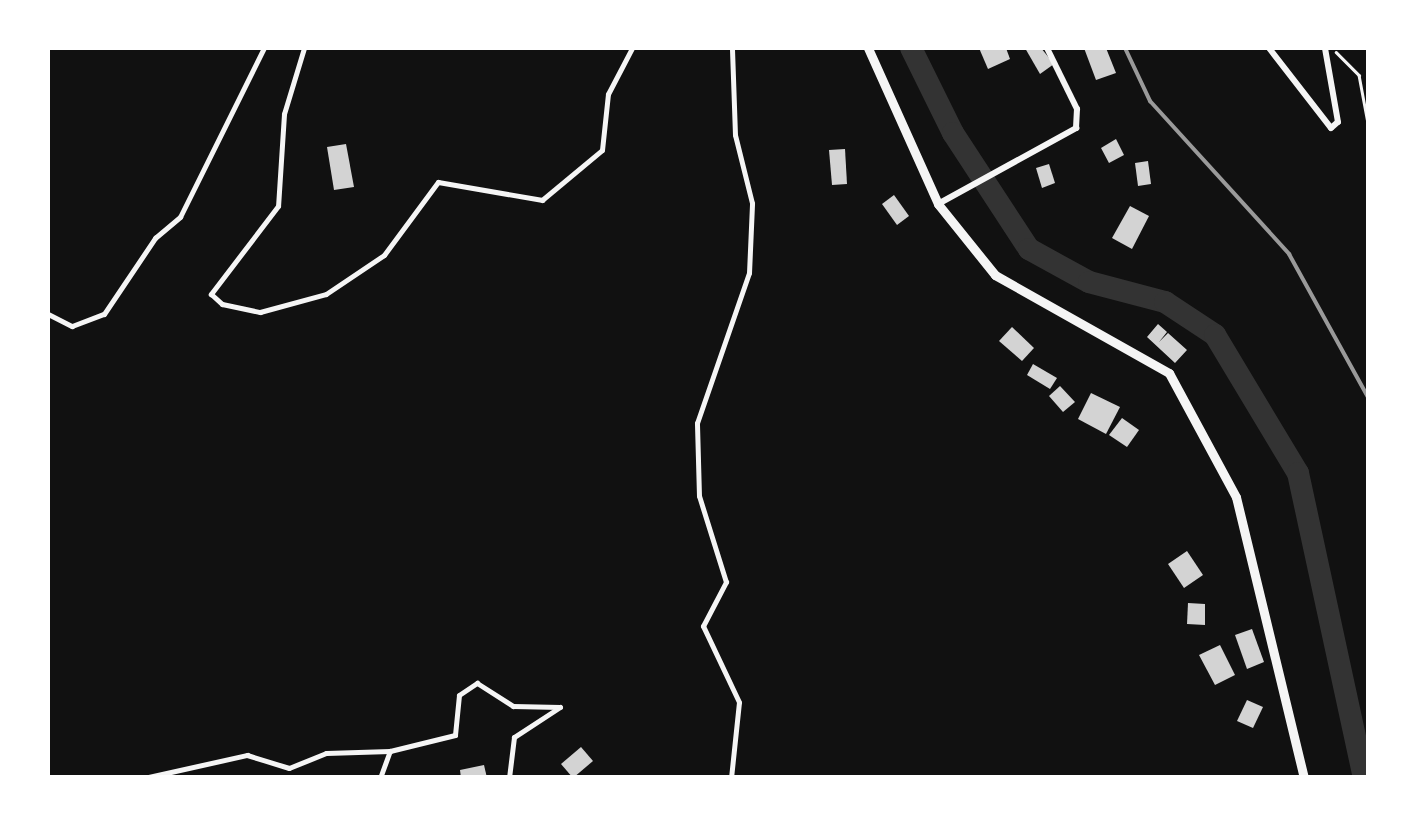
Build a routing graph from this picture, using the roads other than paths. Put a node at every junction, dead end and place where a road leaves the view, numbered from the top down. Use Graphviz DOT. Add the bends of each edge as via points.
graph roads {
  1 [pos="264,48"];
  2 [pos="304,48"];
  3 [pos="632,48"];
  4 [pos="732,48"];
  5 [pos="868,48"];
  6 [pos="1047,48"];
  7 [pos="1270,48"];
  8 [pos="1325,48"];
  9 [pos="938,204"];
  10 [pos="48,314"];
  11 [pos="390,751"];
  12 [pos="144,778"];
  13 [pos="380,778"];
  14 [pos="509,778"];
  15 [pos="730,778"];
  16 [pos="1304,778"];
  1 -- 10 [label="street" via="180,218 155,238 104,314 72,326"];
  2 -- 3 [label="street" via="284,114 278,206 211,294 222,304 260,312 326,294 384,255 438,182 542,200 602,150 608,94"];
  4 -- 15 [label="street" via="734,135 752,203 749,273 697,423 700,496 726,582 703,626 739,702"];
  5 -- 9 [label="highway"];
  6 -- 9 [label="street" via="1077,108 1076,128"];
  7 -- 8 [label="street" via="1331,128 1338,122"];
  9 -- 16 [label="highway" via="995,275 1169,373 1236,497"];
  11 -- 12 [label="street" via="326,753 290,768 247,755"];
  11 -- 13 [label="street"];
  11 -- 14 [label="street" via="455,735 459,695 477,683 513,706 556,702 556,715 514,738"];
}
